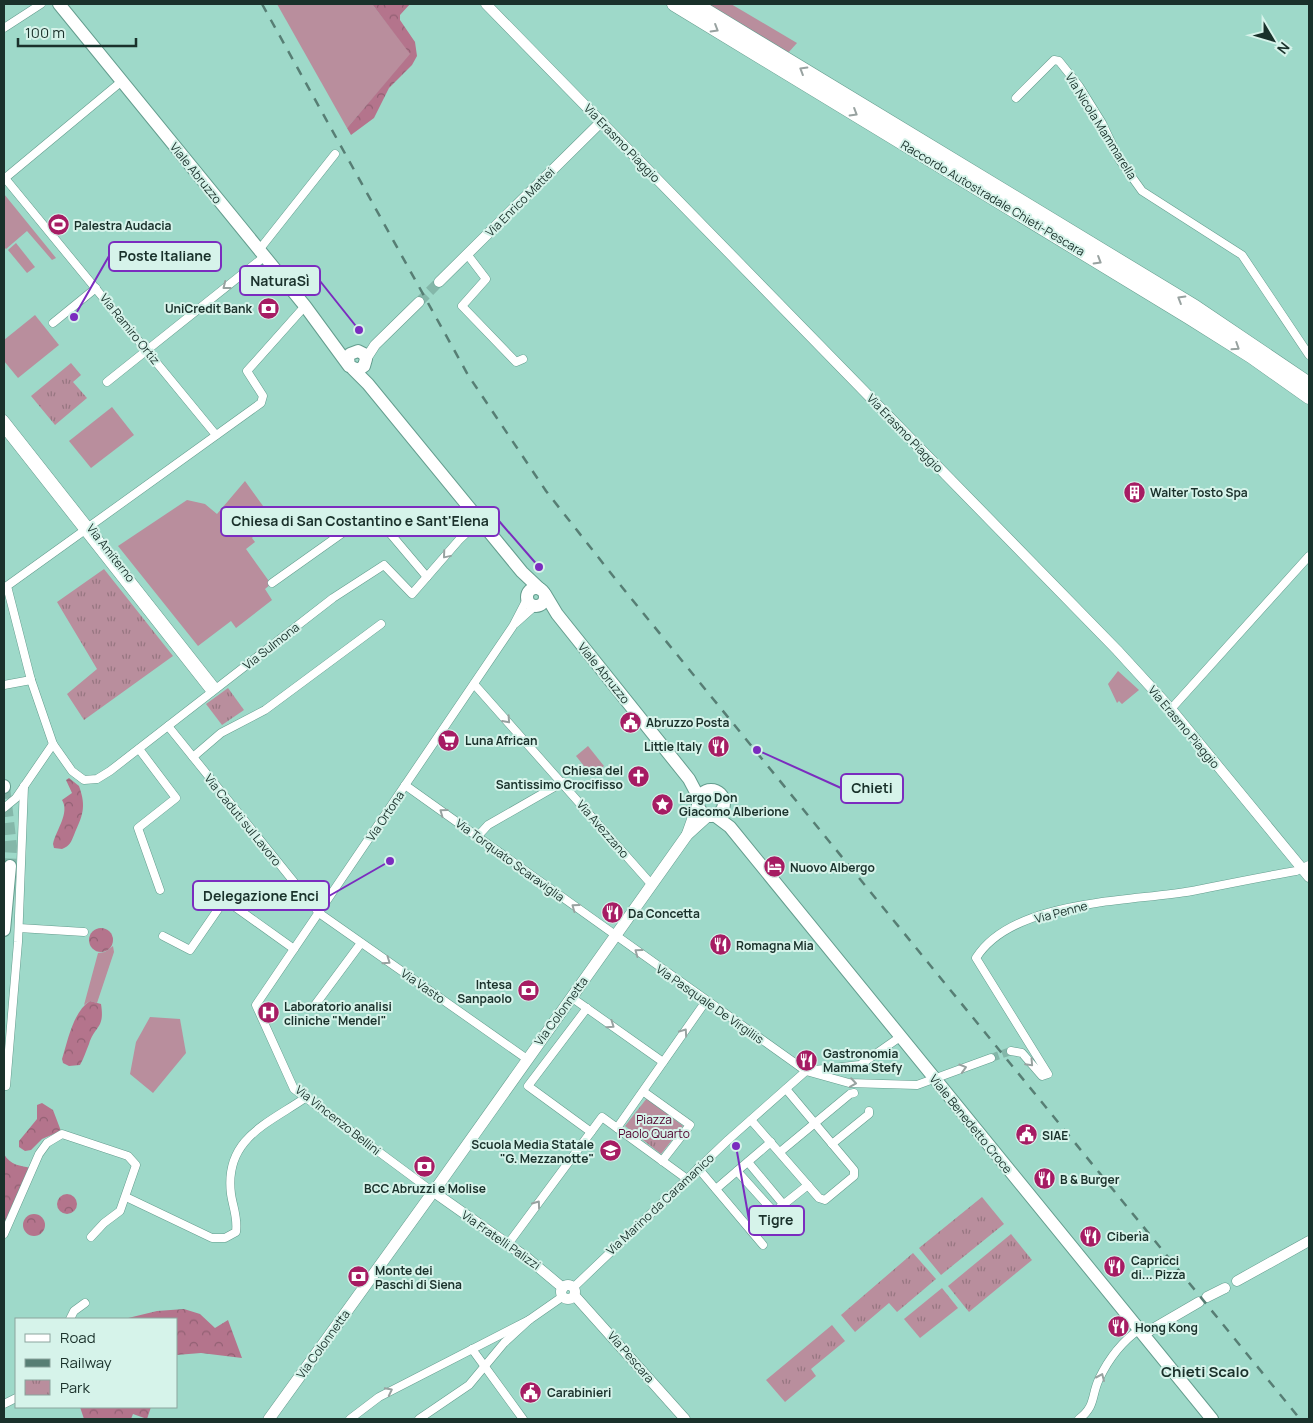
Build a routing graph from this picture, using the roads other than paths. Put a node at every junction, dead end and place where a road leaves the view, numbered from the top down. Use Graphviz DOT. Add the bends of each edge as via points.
graph roads {
  1 [pos="41,4"];
  2 [pos="59,4"];
  3 [pos="486,4"];
  4 [pos="674,4"];
  5 [pos="695,4"];
  6 [pos="4,28"];
  7 [pos="122,81"];
  8 [pos="1016,98"];
  9 [pos="601,122"];
  10 [pos="335,154"];
  11 [pos="4,178"];
  12 [pos="262,253"];
  13 [pos="467,254"];
  14 [pos="438,282"];
  15 [pos="96,288"];
  16 [pos="419,302"];
  17 [pos="306,306"];
  18 [pos="53,324"];
  19 [pos="146,349"];
  20 [pos="1309,355"];
  21 [pos="523,359"];
  22 [pos="358,361"];
  23 [pos="107,382"];
  24 [pos="1309,384"];
  25 [pos="1309,398"];
  26 [pos="4,419"];
  27 [pos="4,429"];
  28 [pos="216,435"];
  29 [pos="480,520"];
  30 [pos="87,528"];
  31 [pos="1309,556"];
  32 [pos="4,577"];
  33 [pos="427,577"];
  34 [pos="272,583"];
  35 [pos="7,586"];
  36 [pos="536,597"];
  37 [pos="381,624"];
  38 [pos="31,680"];
  39 [pos="4,684"];
  40 [pos="474,684"];
  41 [pos="214,690"];
  42 [pos="1171,709"];
  43 [pos="168,726"];
  44 [pos="53,744"];
  45 [pos="139,749"];
  46 [pos="192,757"];
  47 [pos="562,782"];
  48 [pos="405,785"];
  49 [pos="24,786"];
  50 [pos="704,796"];
  51 [pos="4,808"];
  52 [pos="717,811"];
  53 [pos="687,835"];
  54 [pos="477,837"];
  55 [pos="10,866"];
  56 [pos="1307,870"];
  57 [pos="652,885"];
  58 [pos="160,890"];
  59 [pos="319,913"];
  60 [pos="19,928"];
  61 [pos="4,930"];
  62 [pos="84,932"];
  63 [pos="163,936"];
  64 [pos="615,936"];
  65 [pos="361,943"];
  66 [pos="294,950"];
  67 [pos="571,997"];
  68 [pos="706,1001"];
  69 [pos="315,1005"];
  70 [pos="256,1006"];
  71 [pos="586,1008"];
  72 [pos="900,1037"];
  73 [pos="1011,1051"];
  74 [pos="991,1058"];
  75 [pos="527,1059"];
  76 [pos="663,1062"];
  77 [pos="806,1072"];
  78 [pos="935,1080"];
  79 [pos="6,1086"];
  80 [pos="786,1089"];
  81 [pos="644,1092"];
  82 [pos="854,1093"];
  83 [pos="306,1098"];
  84 [pos="869,1111"];
  85 [pos="751,1120"];
  86 [pos="814,1124"];
  87 [pos="617,1128"];
  88 [pos="591,1132"];
  89 [pos="771,1142"];
  90 [pos="832,1144"];
  91 [pos="780,1152"];
  92 [pos="662,1161"];
  93 [pos="748,1162"];
  94 [pos="698,1168"];
  95 [pos="738,1171"];
  96 [pos="687,1179"];
  97 [pos="808,1185"];
  98 [pos="716,1189"];
  99 [pos="433,1192"];
  100 [pos="126,1197"];
  101 [pos="783,1204"];
  102 [pos="774,1212"];
  103 [pos="752,1231"];
  104 [pos="4,1234"];
  105 [pos="91,1238"];
  106 [pos="1309,1241"];
  107 [pos="508,1244"];
  108 [pos="763,1245"];
  109 [pos="1236,1281"];
  110 [pos="1225,1288"];
  111 [pos="562,1292"];
  112 [pos="574,1292"];
  113 [pos="85,1303"];
  114 [pos="70,1318"];
  115 [pos="529,1320"];
  116 [pos="1142,1331"];
  117 [pos="472,1350"];
  118 [pos="484,1367"];
  119 [pos="1208,1418"];
  120 [pos="269,1419"];
  121 [pos="350,1419"];
  122 [pos="419,1419"];
  123 [pos="523,1419"];
  124 [pos="685,1419"];
  125 [pos="1079,1419"];
  1 -- 6 [label="street"];
  2 -- 7 [label="main road, Viale Abruzzo"];
  3 -- 9 [label="street, Via Erasmo Piaggio"];
  4 -- 25 [label="highway, Raccordo Autostradale Chieti-Pescara, one-way" via="1189,317"];
  24 -- 5 [label="highway, Raccordo Autostradale Chieti-Pescara, one-way" via="1210,317"];
  7 -- 11 [label="street"];
  7 -- 12 [label="main road, Viale Abruzzo"];
  8 -- 20 [label="street, Via Nicola Mammarella" via="1054,60 1060,61 1079,86 1124,166 1142,191 1242,255"];
  9 -- 13 [label="street, Via Enrico Mattei"];
  9 -- 42 [label="street, Via Erasmo Piaggio"];
  10 -- 12 [label="street"];
  11 -- 15 [label="street, Via Ramiro Ortiz"];
  12 -- 17 [label="main road, Viale Abruzzo"];
  12 -- 19 [label="street, one-way"];
  13 -- 14 [label="street, Via Enrico Mattei"];
  13 -- 21 [label="street" via="486,279 462,306 516,362"];
  15 -- 18 [label="street"];
  15 -- 19 [label="street, Via Ramiro Ortiz"];
  16 -- 22 [label="street"];
  17 -- 22 [label="main road, Viale Abruzzo" via="334,343"];
  17 -- 28 [label="street" via="247,371 263,396 261,403"];
  19 -- 23 [label="street"];
  19 -- 28 [label="street, Via Ramiro Ortiz"];
  22 -- 29 [label="main road, Viale Abruzzo" via="368,384"];
  26 -- 30 [label="street, Via Amiterno"];
  27 -- 30 [label="street, Via Amiterno"];
  28 -- 30 [label="street"];
  29 -- 33 [label="street, Via Sulmona, one-way"];
  29 -- 36 [label="main road, Viale Abruzzo" via="522,572"];
  30 -- 35 [label="street"];
  30 -- 41 [label="street, Via Amiterno"];
  31 -- 42 [label="street"];
  32 -- 35 [label="street"];
  33 -- 34 [label="street" via="372,512"];
  33 -- 41 [label="street, Via Sulmona" via="412,594 384,565 333,598"];
  35 -- 38 [label="street"];
  36 -- 40 [label="street, Via Ortona"];
  36 -- 50 [label="main road, Viale Abruzzo" via="557,614"];
  37 -- 46 [label="street" via="265,710 221,733"];
  38 -- 39 [label="street"];
  38 -- 44 [label="street"];
  40 -- 47 [label="street, Via Avezzano, one-way"];
  40 -- 48 [label="street, Via Ortona"];
  41 -- 43 [label="street, Via Sulmona"];
  42 -- 56 [label="street, Via Erasmo Piaggio"];
  43 -- 45 [label="street, Via Sulmona"];
  43 -- 46 [label="street, Via Caduti sul Lavoro"];
  44 -- 45 [label="street, Via Sulmona" via="72,771 84,780 104,775"];
  44 -- 49 [label="street"];
  45 -- 58 [label="street" via="176,798 138,828"];
  46 -- 59 [label="street, Via Caduti sul Lavoro"];
  47 -- 54 [label="street" via="488,825"];
  47 -- 57 [label="street, Via Avezzano"];
  54 -- 48 [label="street, Via Torquato Scaraviglia, one-way"];
  48 -- 59 [label="street, Via Ortona"];
  49 -- 51 [label="street"];
  49 -- 60 [label="street"];
  50 -- 52 [label="main road" via="700,810"];
  50 -- 52 [label="main road" via="720,795"];
  50 -- 53 [label="main road"];
  52 -- 53 [label="main road"];
  52 -- 72 [label="main road, Viale Benedetto Croce"];
  53 -- 57 [label="main road, Via Colonnetta"];
  64 -- 54 [label="street, Via Torquato Scaraviglia, one-way"];
  55 -- 61 [label="main road"];
  73 -- 56 [label="street, Via Penne, one-way" via="1022,1054 1042,1076 1048,1074 976,958 982,949 1006,932 1038,915 1064,908 1191,891"];
  57 -- 64 [label="main road, Via Colonnetta"];
  59 -- 65 [label="street, Via Vasto"];
  59 -- 66 [label="street, Via Ortona"];
  60 -- 62 [label="street"];
  60 -- 79 [label="street"];
  63 -- 66 [label="street" via="190,950 221,905 230,904"];
  64 -- 67 [label="main road, Via Colonnetta"];
  68 -- 64 [label="street, Via Pasquale De Virgiliis, one-way"];
  65 -- 69 [label="street"];
  65 -- 75 [label="street, Via Vasto, one-way"];
  66 -- 70 [label="street, Via Ortona"];
  67 -- 71 [label="street"];
  67 -- 75 [label="main road, Via Colonnetta"];
  76 -- 68 [label="street, one-way"];
  68 -- 77 [label="street, Via Pasquale De Virgiliis"];
  70 -- 83 [label="street, Via Vincenzo Bellini" via="294,1090"];
  71 -- 76 [label="street, one-way"];
  71 -- 88 [label="street" via="528,1086"];
  72 -- 77 [label="street" via="860,1065"];
  72 -- 78 [label="main road, Viale Benedetto Croce"];
  78 -- 74 [label="street, one-way"];
  75 -- 99 [label="main road, Via Colonnetta"];
  76 -- 81 [label="street"];
  77 -- 78 [label="street, Via Pasquale De Virgiliis, one-way" via="863,1084 917,1085"];
  77 -- 80 [label="street, Via Marino da Caramanico"];
  78 -- 116 [label="main road, Viale Benedetto Croce"];
  80 -- 85 [label="street, Via Marino da Caramanico"];
  80 -- 86 [label="street"];
  81 -- 87 [label="street"];
  81 -- 92 [label="street" via="690,1125"];
  82 -- 86 [label="street"];
  83 -- 99 [label="street, Via Vincenzo Bellini"];
  83 -- 100 [label="street" via="246,1138 231,1165 231,1194 238,1219 236,1232 226,1238 212,1238"];
  84 -- 90 [label="street"];
  85 -- 89 [label="street"];
  85 -- 94 [label="street, Via Marino da Caramanico"];
  86 -- 90 [label="street"];
  86 -- 91 [label="street"];
  87 -- 88 [label="street" via="602,1117"];
  87 -- 92 [label="street"];
  107 -- 88 [label="street, one-way"];
  89 -- 91 [label="street"];
  89 -- 93 [label="street"];
  90 -- 97 [label="street" via="854,1170 854,1176 825,1200"];
  91 -- 97 [label="street"];
  92 -- 96 [label="street"];
  93 -- 95 [label="street"];
  93 -- 101 [label="street"];
  94 -- 96 [label="street, Via Marino da Caramanico"];
  94 -- 98 [label="street"];
  95 -- 98 [label="street"];
  95 -- 102 [label="street"];
  96 -- 112 [label="street, Via Marino da Caramanico" via="586,1273"];
  97 -- 101 [label="street"];
  98 -- 103 [label="street"];
  99 -- 107 [label="street, Via Fratelli Palizzi"];
  99 -- 120 [label="main road, Via Colonnetta"];
  100 -- 104 [label="street" via="136,1165 128,1156 62,1134 47,1143 39,1154"];
  100 -- 105 [label="street" via="120,1211"];
  101 -- 102 [label="street"];
  102 -- 103 [label="street"];
  103 -- 108 [label="street"];
  106 -- 109 [label="street"];
  107 -- 111 [label="street, Via Fratelli Palizzi"];
  110 -- 116 [label="street"];
  111 -- 112 [label="street" via="568,1300"];
  111 -- 115 [label="street"];
  112 -- 124 [label="street, Via Pescara"];
  113 -- 114 [label="street"];
  115 -- 117 [label="street"];
  115 -- 118 [label="street"];
  116 -- 119 [label="main road, Viale Benedetto Croce"];
  125 -- 116 [label="street, one-way" via="1094,1403 1098,1381 1114,1351"];
  117 -- 118 [label="street"];
  121 -- 117 [label="street, one-way" via="379,1397"];
  118 -- 122 [label="street" via="469,1385"];
  118 -- 123 [label="street"];
}
